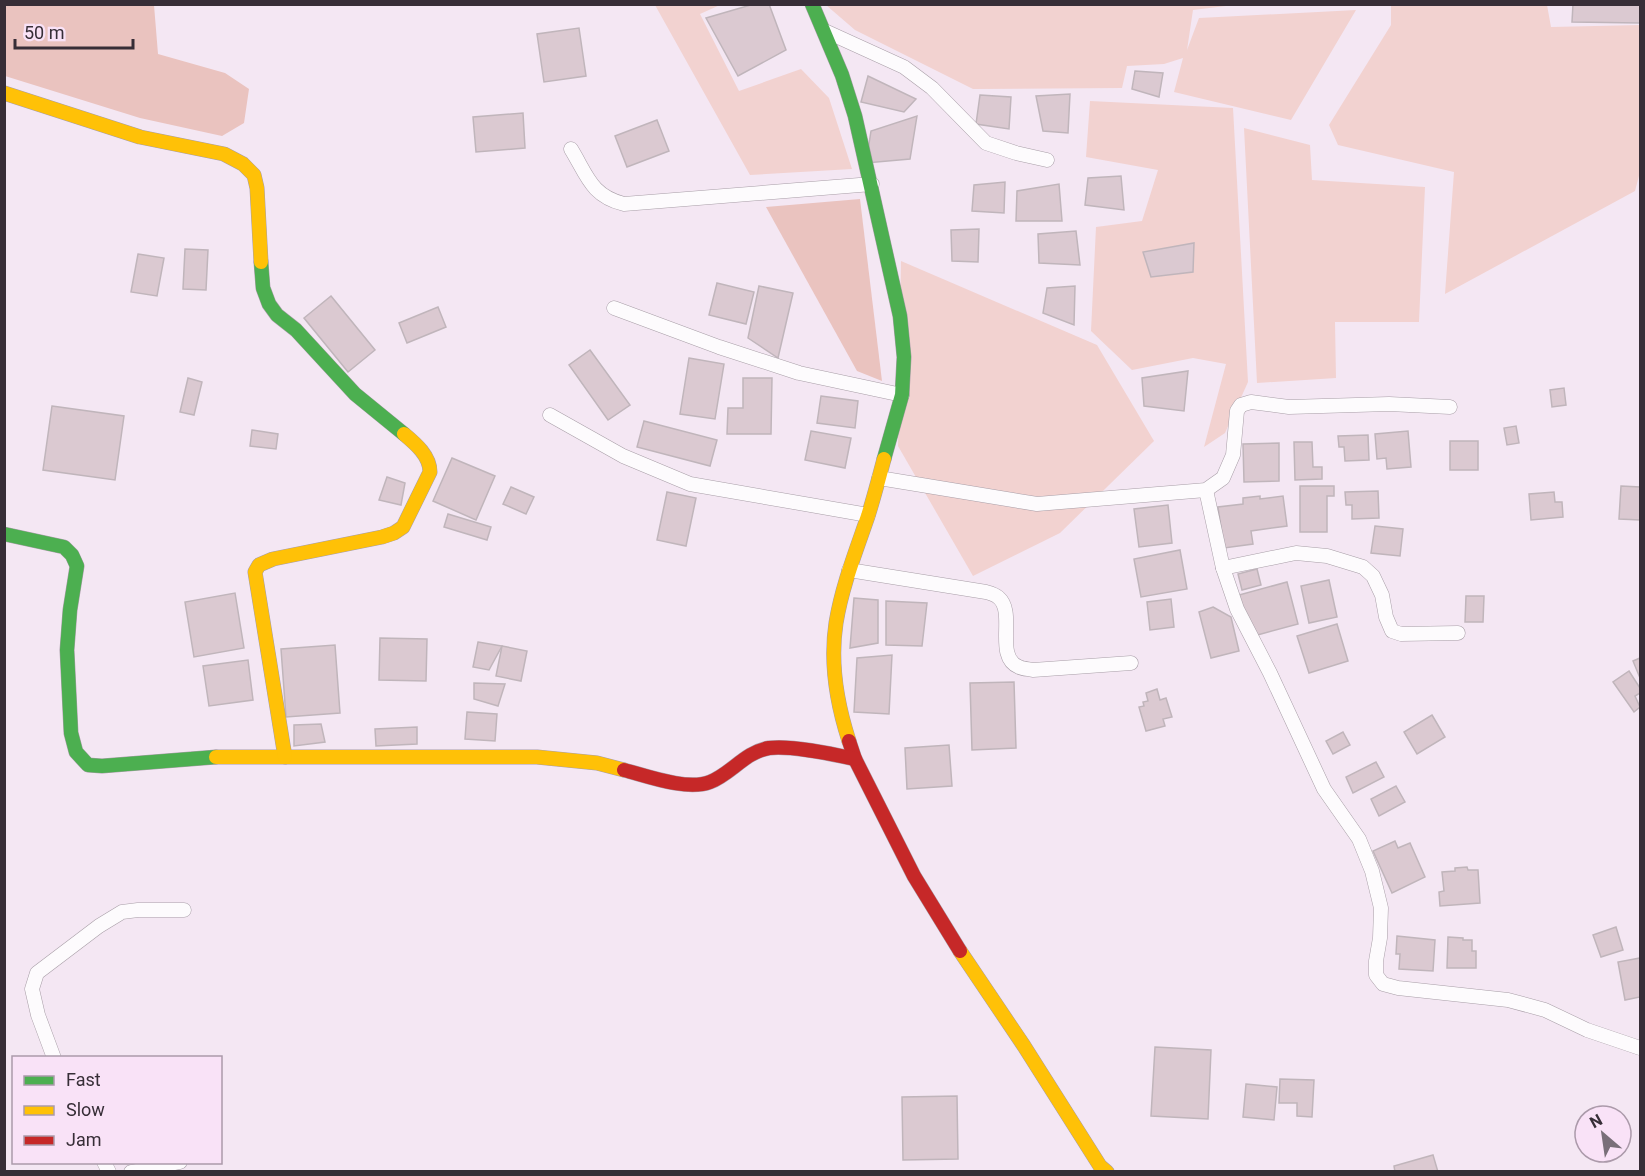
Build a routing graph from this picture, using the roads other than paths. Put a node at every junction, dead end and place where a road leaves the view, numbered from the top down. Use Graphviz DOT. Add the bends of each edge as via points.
graph roads {
  1 [pos="812,4"];
  2 [pos="825,31"];
  3 [pos="4,93"];
  4 [pos="571,149"];
  5 [pos="1047,160"];
  6 [pos="872,184"];
  7 [pos="614,308"];
  8 [pos="902,395"];
  9 [pos="1450,407"];
  10 [pos="550,415"];
  11 [pos="879,478"];
  12 [pos="1206,490"];
  13 [pos="868,515"];
  14 [pos="4,534"];
  15 [pos="1223,568"];
  16 [pos="849,570"];
  17 [pos="1458,633"];
  18 [pos="1131,663"];
  19 [pos="285,757"];
  20 [pos="855,759"];
  21 [pos="184,910"];
  22 [pos="1641,1048"];
  23 [pos="53,1056"];
  24 [pos="170,1164"];
  25 [pos="131,1172"];
  26 [pos="1107,1172"];
  1 -- 2 [label="street"];
  2 -- 5 [label="street" via="904,67 932,88 986,143"];
  2 -- 6 [label="street" via="842,75"];
  3 -- 19 [label="street" via="140,137 224,154 243,164 254,175 257,188 263,288 269,304 355,394 417,446 430,464 411,514 394,533 273,559 259,565 255,572"];
  4 -- 6 [label="street" via="596,190 607,200 624,204"];
  6 -- 8 [label="street" via="900,316"];
  7 -- 8 [label="street" via="799,373"];
  8 -- 11 [label="street"];
  9 -- 12 [label="street" via="1289,407 1251,402 1241,405 1237,411 1233,455 1223,478"];
  10 -- 13 [label="street" via="623,456 690,484"];
  11 -- 12 [label="street" via="1037,504"];
  11 -- 13 [label="street"];
  12 -- 15 [label="street"];
  13 -- 16 [label="street"];
  14 -- 19 [label="street" via="64,547 77,566 67,650 71,733 76,752 88,765 227,756"];
  15 -- 17 [label="street" via="1296,553 1328,556 1363,567 1373,576 1392,631"];
  15 -- 22 [label="street" via="1236,609 1324,789 1359,839 1372,871 1381,908 1376,975 1383,984 1508,1000 1545,1010"];
  16 -- 18 [label="street" via="986,592 999,598 1005,610 1009,659 1018,667 1033,670"];
  16 -- 20 [label="street" via="836,623 834,666 841,716"];
  19 -- 20 [label="street" via="537,757 597,763 694,785 710,782 753,753 770,748"];
  20 -- 26 [label="street" via="944,928"];
  21 -- 23 [label="street" via="122,912 37,973 32,989"];
  24 -- 25 [label="street"];
}
